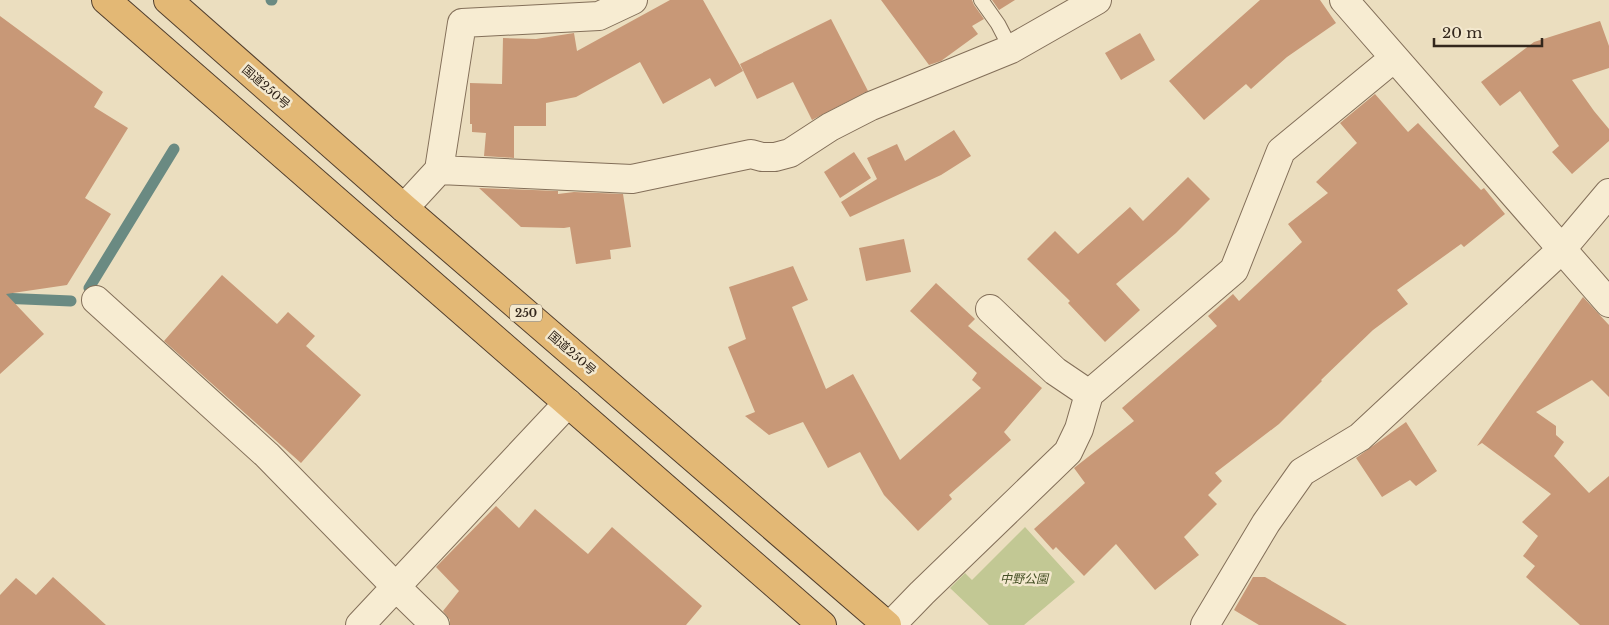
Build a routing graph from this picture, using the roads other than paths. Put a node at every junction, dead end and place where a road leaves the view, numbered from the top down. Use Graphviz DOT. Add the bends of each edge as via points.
graph roads {
  1 [pos="106,0"];
  2 [pos="168,0"];
  3 [pos="633,0"];
  4 [pos="981,0"];
  5 [pos="1097,0"];
  6 [pos="1344,0"];
  7 [pos="1011,49"];
  8 [pos="1394,58"];
  9 [pos="439,170"];
  10 [pos="1609,193"];
  11 [pos="404,208"];
  12 [pos="1561,250"];
  13 [pos="96,300"];
  14 [pos="1609,303"];
  15 [pos="990,309"];
  16 [pos="1088,394"];
  17 [pos="568,402"];
  18 [pos="396,587"];
  19 [pos="360,625"];
  20 [pos="436,625"];
  21 [pos="822,625"];
  22 [pos="887,625"];
  23 [pos="891,625"];
  24 [pos="1205,625"];
  1 -- 17 [label="highway"];
  2 -- 11 [label="highway, 国道250号 / 250"];
  3 -- 9 [label="street" via="599,16 462,23"];
  4 -- 7 [label="lane"];
  5 -- 7 [label="street"];
  6 -- 8 [label="street"];
  7 -- 9 [label="street" via="871,106 790,153 775,158 750,154 632,179"];
  8 -- 12 [label="street"];
  8 -- 16 [label="street" via="1281,151 1234,270"];
  9 -- 11 [label="street"];
  10 -- 12 [label="street"];
  11 -- 22 [label="highway, 国道250号 / 250"];
  12 -- 14 [label="street"];
  12 -- 24 [label="street" via="1360,437 1302,472 1266,523"];
  13 -- 18 [label="street" via="266,455"];
  15 -- 16 [label="street" via="1055,371"];
  16 -- 23 [label="street" via="1079,429 1068,452"];
  17 -- 18 [label="street"];
  17 -- 21 [label="highway"];
  18 -- 19 [label="street"];
  18 -- 20 [label="street"];
}
